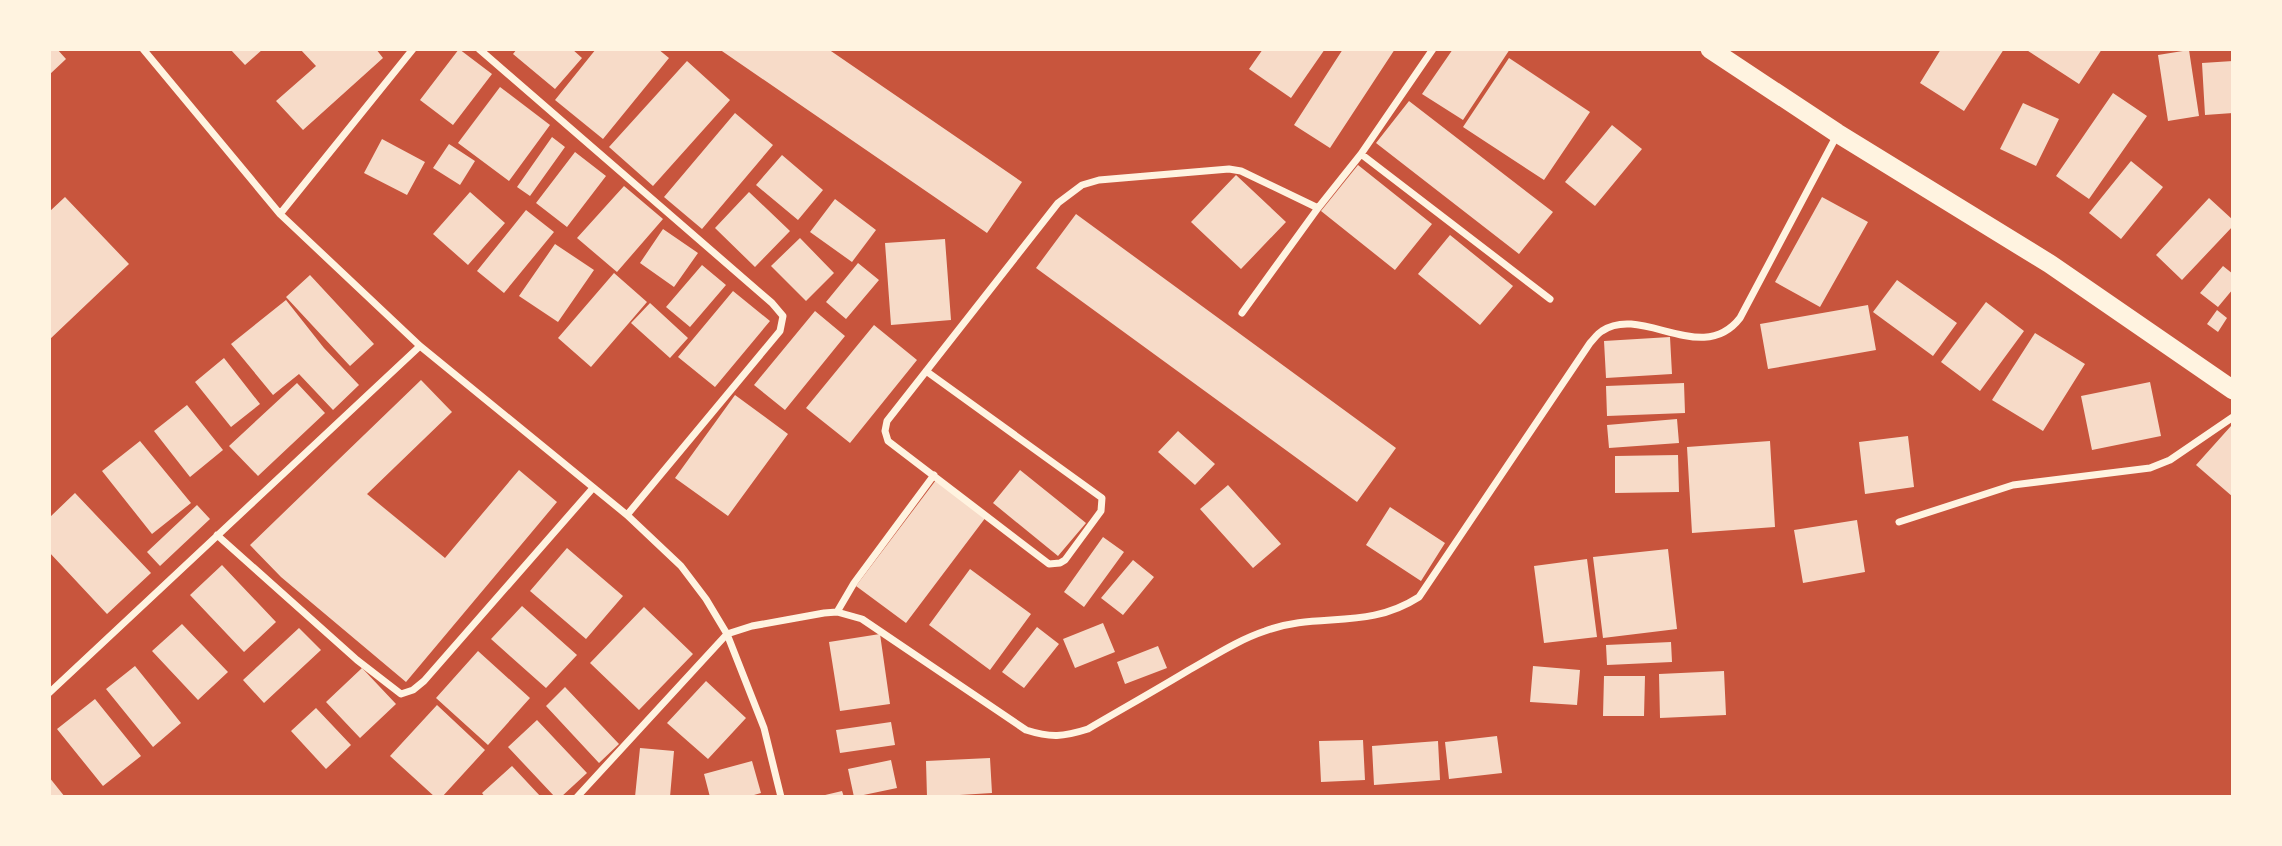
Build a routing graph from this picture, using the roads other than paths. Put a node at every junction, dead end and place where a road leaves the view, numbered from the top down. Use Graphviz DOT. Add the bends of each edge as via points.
graph roads {
  1 [pos="143,49"];
  2 [pos="413,49"];
  3 [pos="479,49"];
  4 [pos="1433,49"];
  5 [pos="1710,49"];
  6 [pos="1838,133"];
  7 [pos="1361,154"];
  8 [pos="1318,208"];
  9 [pos="280,214"];
  10 [pos="1550,299"];
  11 [pos="1242,313"];
  12 [pos="420,346"];
  13 [pos="926,371"];
  14 [pos="2233,390"];
  15 [pos="2233,417"];
  16 [pos="934,475"];
  17 [pos="593,488"];
  18 [pos="627,515"];
  19 [pos="1899,522"];
  20 [pos="217,534"];
  21 [pos="837,612"];
  22 [pos="727,634"];
  23 [pos="49,693"];
  24 [pos="577,797"];
  25 [pos="780,797"];
  1 -- 9 [label="street"];
  2 -- 9 [label="street"];
  3 -- 18 [label="street" via="783,316 780,331"];
  4 -- 7 [label="street"];
  5 -- 6 [label="highway"];
  6 -- 14 [label="highway" via="2050,264"];
  6 -- 21 [label="street" via="1734,327 1709,338 1636,325 1602,331 1419,597 1400,609 1373,617 1268,629 1088,729 1067,736 1026,730 862,619"];
  7 -- 8 [label="street"];
  7 -- 10 [label="street"];
  8 -- 11 [label="street"];
  8 -- 13 [label="street" via="1229,169 1082,185 1058,203"];
  9 -- 12 [label="street"];
  12 -- 17 [label="street"];
  12 -- 20 [label="street"];
  13 -- 16 [label="street" via="887,421 885,431 888,441"];
  13 -- 16 [label="street" via="1102,498 1103,504 1065,560 1049,564"];
  15 -- 19 [label="street" via="2170,460 2150,468 2013,485"];
  16 -- 21 [label="street"];
  17 -- 18 [label="street"];
  17 -- 20 [label="street" via="424,681 401,694"];
  18 -- 22 [label="street" via="681,566"];
  20 -- 23 [label="street"];
  21 -- 22 [label="street"];
  22 -- 24 [label="street"];
  22 -- 25 [label="street" via="764,728"];
}
